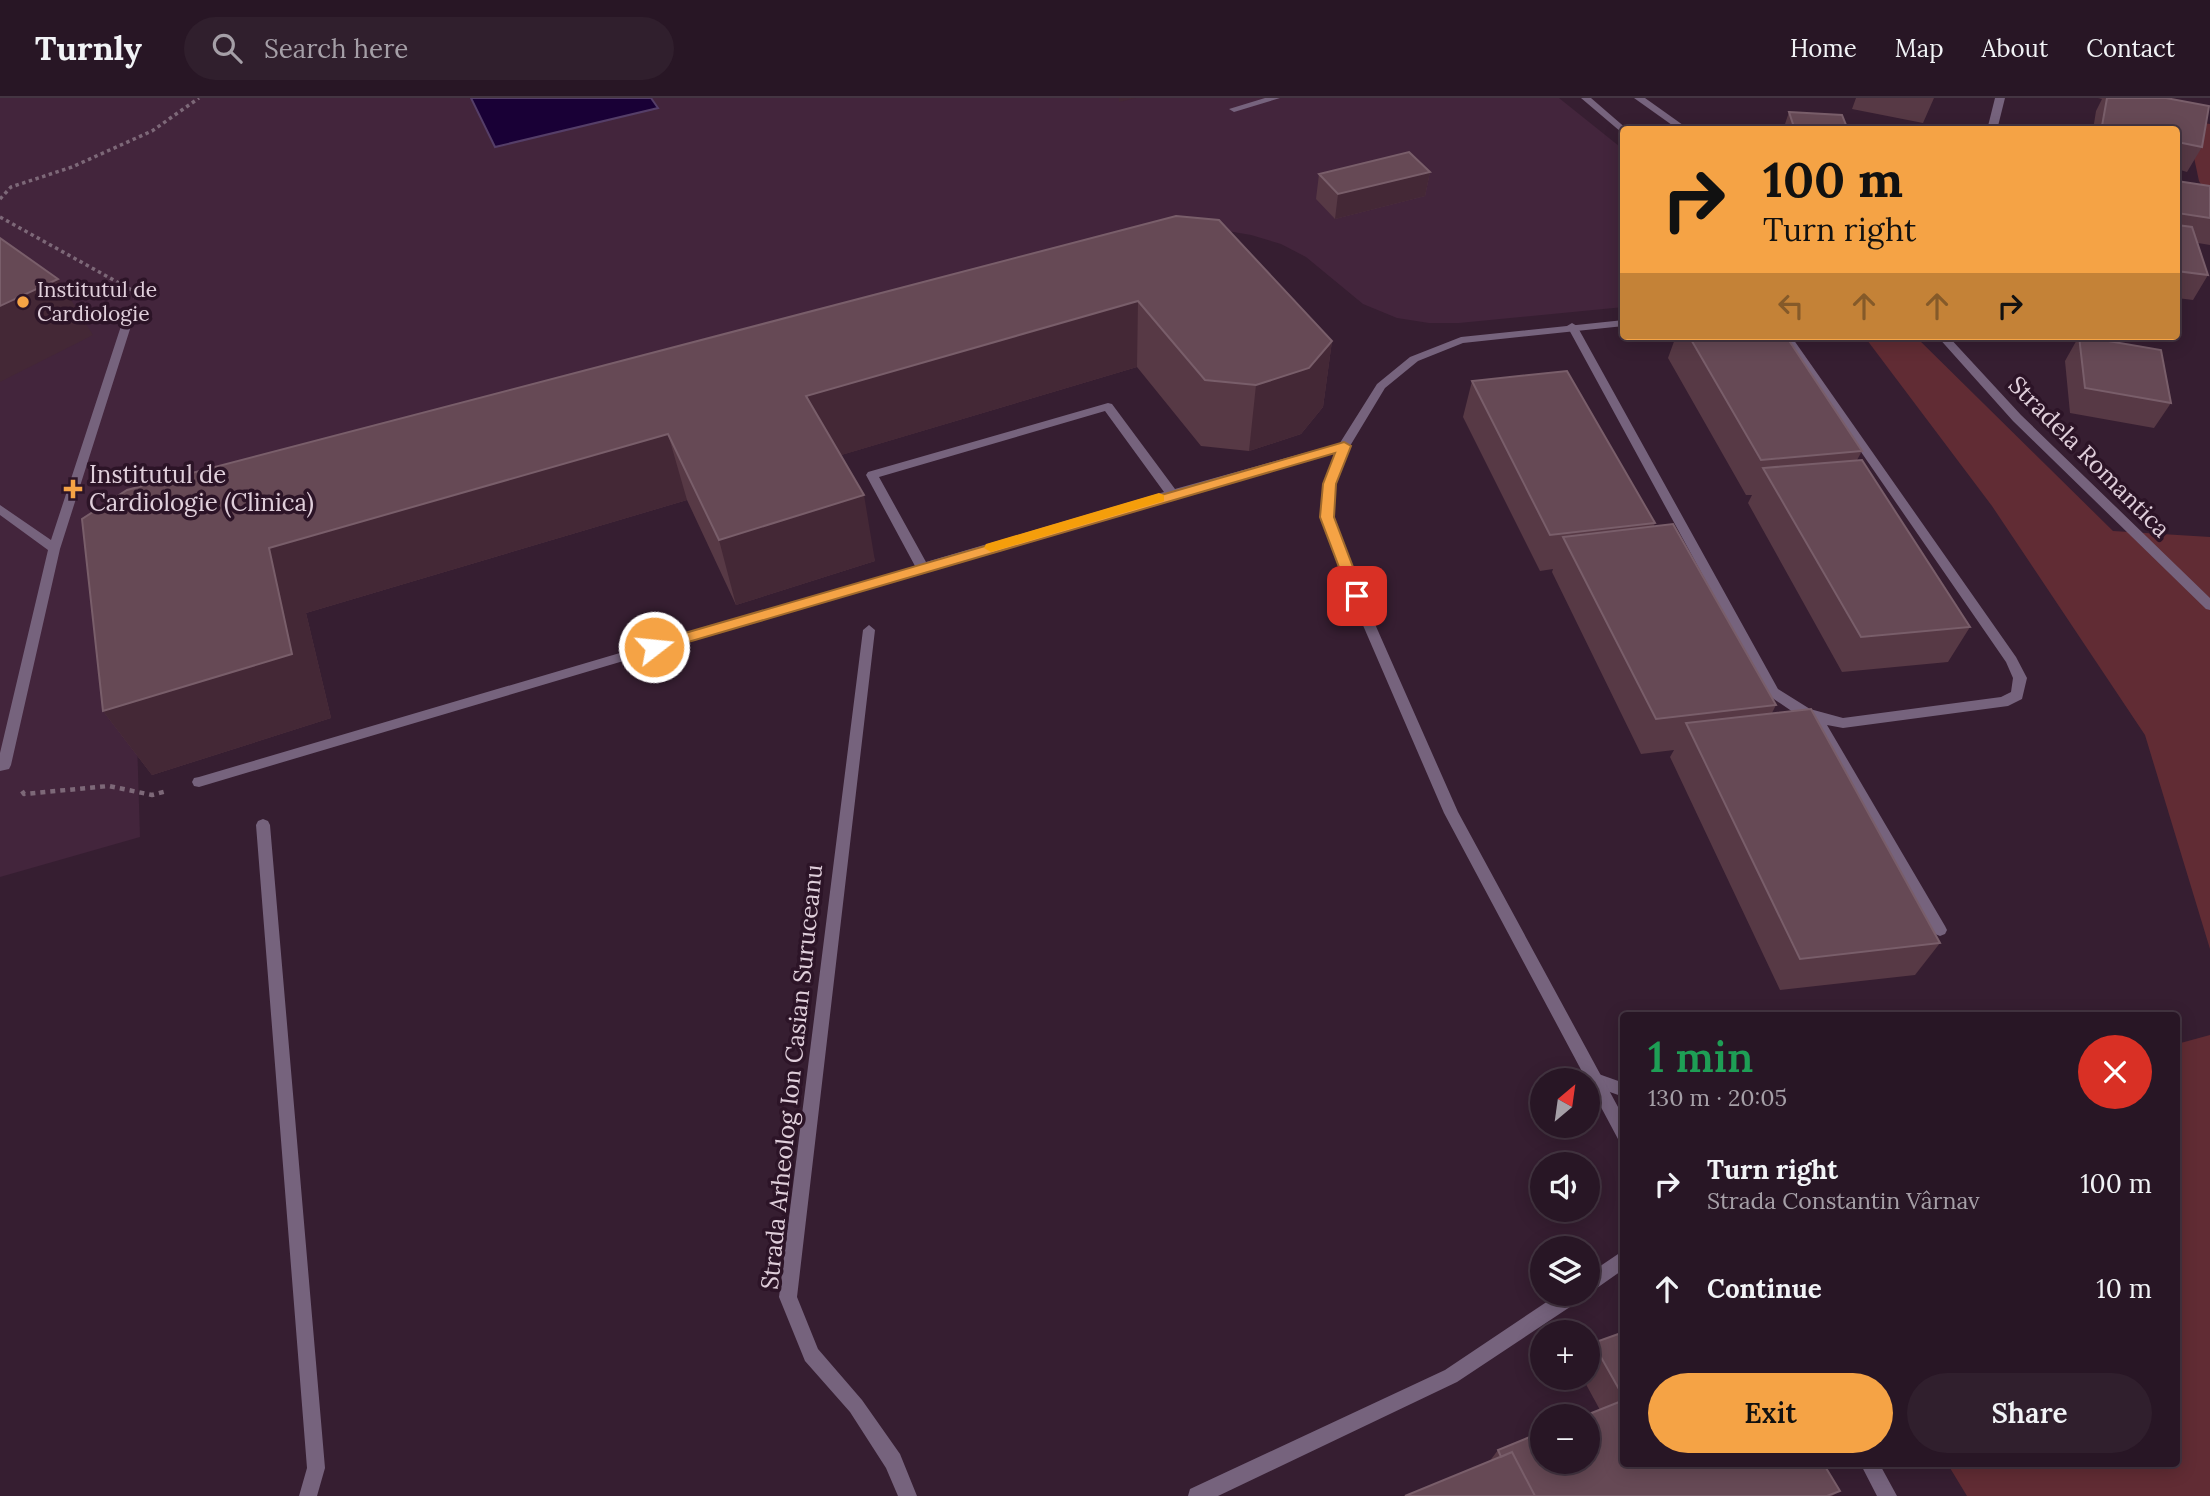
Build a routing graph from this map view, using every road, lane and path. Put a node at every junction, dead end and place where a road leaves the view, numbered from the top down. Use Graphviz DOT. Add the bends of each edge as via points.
graph roads {
  1 [pos="199,98"];
  2 [pos="1275,98"];
  3 [pos="1586,98"];
  4 [pos="1639,98"];
  5 [pos="2000,98"];
  6 [pos="1234,108"];
  7 [pos="1680,126"];
  8 [pos="1993,126"];
  9 [pos="1620,127"];
  10 [pos="0,199"];
  11 [pos="0,217"];
  12 [pos="1620,323"];
  13 [pos="1572,326"];
  14 [pos="126,327"];
  15 [pos="1789,340"];
  16 [pos="1946,340"];
  17 [pos="1344,446"];
  18 [pos="1172,494"];
  19 [pos="0,509"];
  20 [pos="54,549"];
  21 [pos="923,568"];
  22 [pos="2210,606"];
  23 [pos="869,630"];
  24 [pos="1817,719"];
  25 [pos="2,765"];
  26 [pos="199,782"];
  27 [pos="263,825"];
  28 [pos="1940,930"];
  29 [pos="1586,1068"];
  30 [pos="1600,1082"];
  31 [pos="1620,1089"];
  32 [pos="1600,1093"];
  33 [pos="1620,1127"];
  34 [pos="1620,1261"];
  35 [pos="1600,1276"];
  36 [pos="1556,1306"];
  37 [pos="1871,1467"];
  38 [pos="308,1496"];
  39 [pos="908,1496"];
  40 [pos="1197,1496"];
  41 [pos="1888,1496"];
  1 -- 10 [label="path" via="152,131 72,167 11,187"];
  2 -- 6 [label="street"];
  3 -- 9 [label="street"];
  4 -- 7 [label="street"];
  5 -- 8 [label="street"];
  11 -- 14 [label="path" via="137,293"];
  12 -- 13 [label="street"];
  13 -- 17 [label="street" via="1461,340 1414,359 1381,386"];
  13 -- 24 [label="street" via="1773,692"];
  14 -- 20 [label="street"];
  15 -- 24 [label="street" via="2020,678 2017,695 2003,702 1843,723"];
  16 -- 22 [label="street, Stradela Romantica" via="2017,418"];
  17 -- 18 [label="street"];
  17 -- 29 [label="street" via="1329,484 1327,517 1346,572 1445,800"];
  18 -- 21 [label="street"];
  18 -- 21 [label="street" via="1108,407 872,475"];
  19 -- 20 [label="street"];
  20 -- 25 [label="street"];
  21 -- 26 [label="street"];
  23 -- 39 [label="street, Strada Arheolog Ion Casian Suruceanu" via="788,1297 811,1355 856,1406 894,1461"];
  24 -- 28 [label="street"];
  25 -- 26 [label="path" via="24,794 109,786 152,795"];
  27 -- 38 [label="street" via="316,1468"];
  30 -- 31 [label="street"];
  32 -- 33 [label="street"];
  34 -- 35 [label="street"];
  36 -- 40 [label="street" via="1451,1376"];
  37 -- 41 [label="street"];
}
